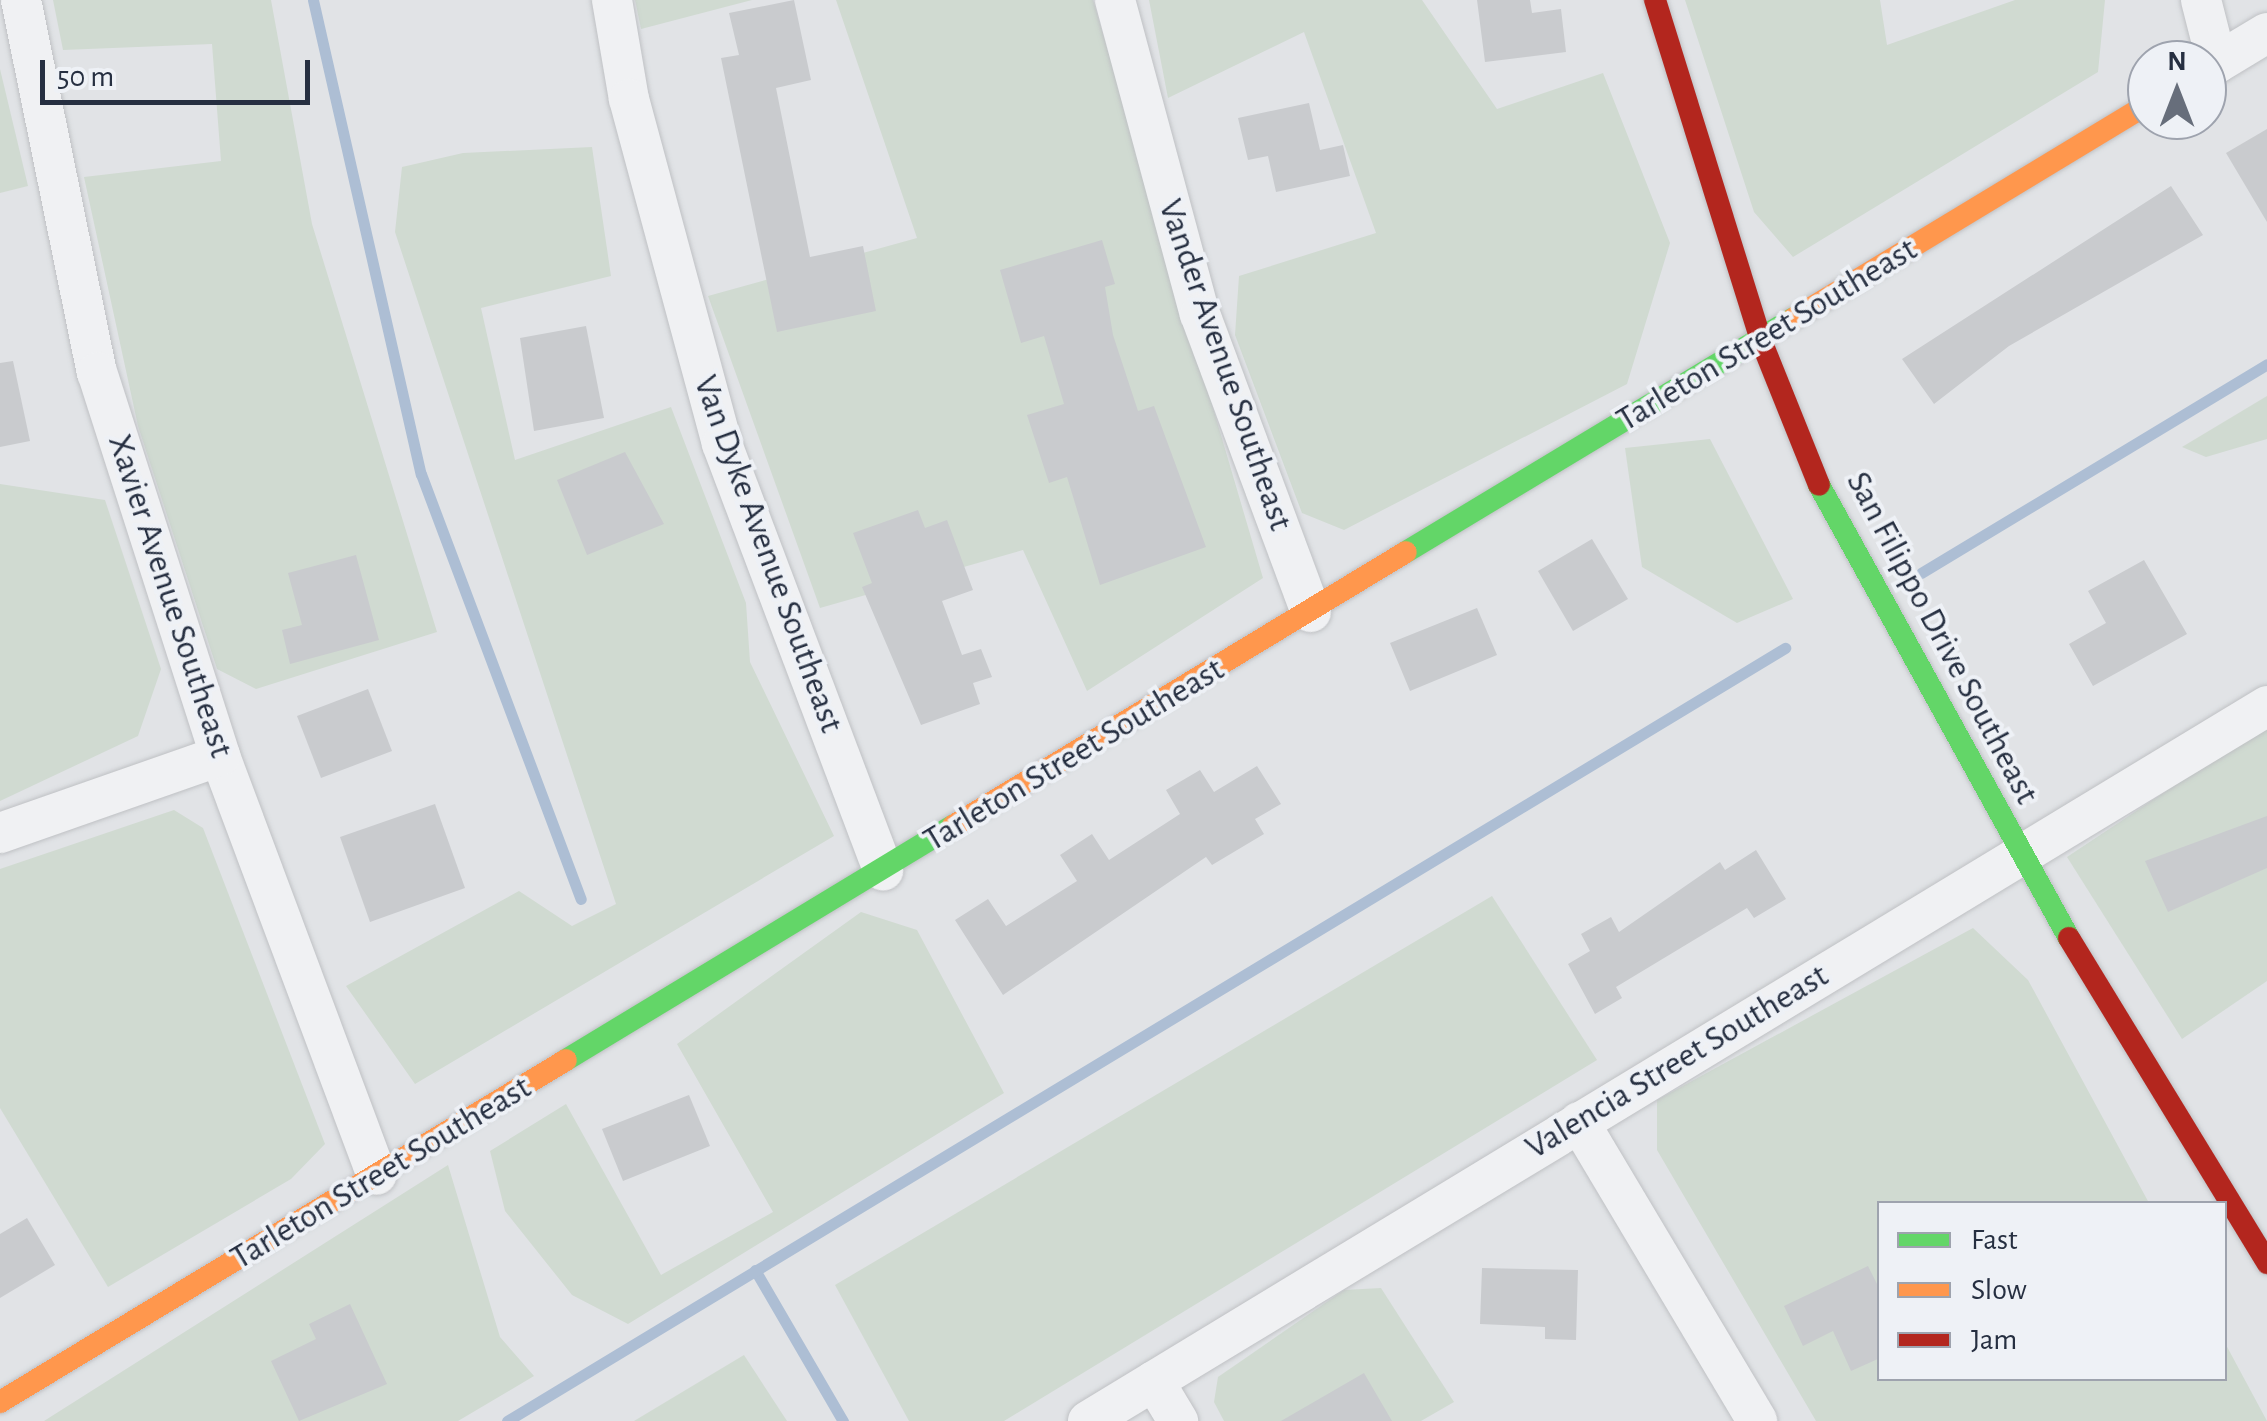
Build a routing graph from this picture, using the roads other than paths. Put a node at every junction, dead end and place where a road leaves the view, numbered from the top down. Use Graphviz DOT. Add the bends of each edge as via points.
graph roads {
  1 [pos="20,0"];
  2 [pos="612,0"];
  3 [pos="1115,0"];
  4 [pos="1655,0"];
  5 [pos="2201,0"];
  6 [pos="2267,32"];
  7 [pos="2208,40"];
  8 [pos="2227,57"];
  9 [pos="2127,117"];
  10 [pos="1760,338"];
  11 [pos="1311,612"];
  12 [pos="2267,706"];
  13 [pos="220,756"];
  14 [pos="0,833"];
  15 [pos="2018,854"];
  16 [pos="883,871"];
  17 [pos="1579,1122"];
  18 [pos="377,1175"];
  19 [pos="2267,1263"];
  20 [pos="1154,1381"];
  21 [pos="0,1402"];
  22 [pos="1088,1421"];
  23 [pos="1178,1421"];
  24 [pos="1757,1421"];
  1 -- 13 [label="street, Xavier Avenue Southeast" via="97,372"];
  2 -- 16 [label="street, Van Dyke Avenue Southeast" via="722,444"];
  3 -- 11 [label="street, Vander Avenue Southeast" via="1200,314"];
  4 -- 10 [label="street, San Filippo Drive Southeast"];
  5 -- 7 [label="street"];
  6 -- 8 [label="street"];
  9 -- 10 [label="street, Tarleton Street Southeast"];
  10 -- 11 [label="street, Tarleton Street Southeast"];
  10 -- 15 [label="street, San Filippo Drive Southeast" via="1822,493"];
  11 -- 16 [label="street, Tarleton Street Southeast"];
  12 -- 15 [label="street, Valencia Street Southeast"];
  13 -- 14 [label="street"];
  13 -- 18 [label="street, Xavier Avenue Southeast"];
  15 -- 17 [label="street, Valencia Street Southeast"];
  15 -- 19 [label="street, San Filippo Drive Southeast"];
  16 -- 18 [label="street, Tarleton Street Southeast"];
  17 -- 20 [label="street, Valencia Street Southeast"];
  17 -- 24 [label="street"];
  18 -- 21 [label="street, Tarleton Street Southeast"];
  20 -- 22 [label="street, Valencia Street Southeast"];
  20 -- 23 [label="street"];
}
